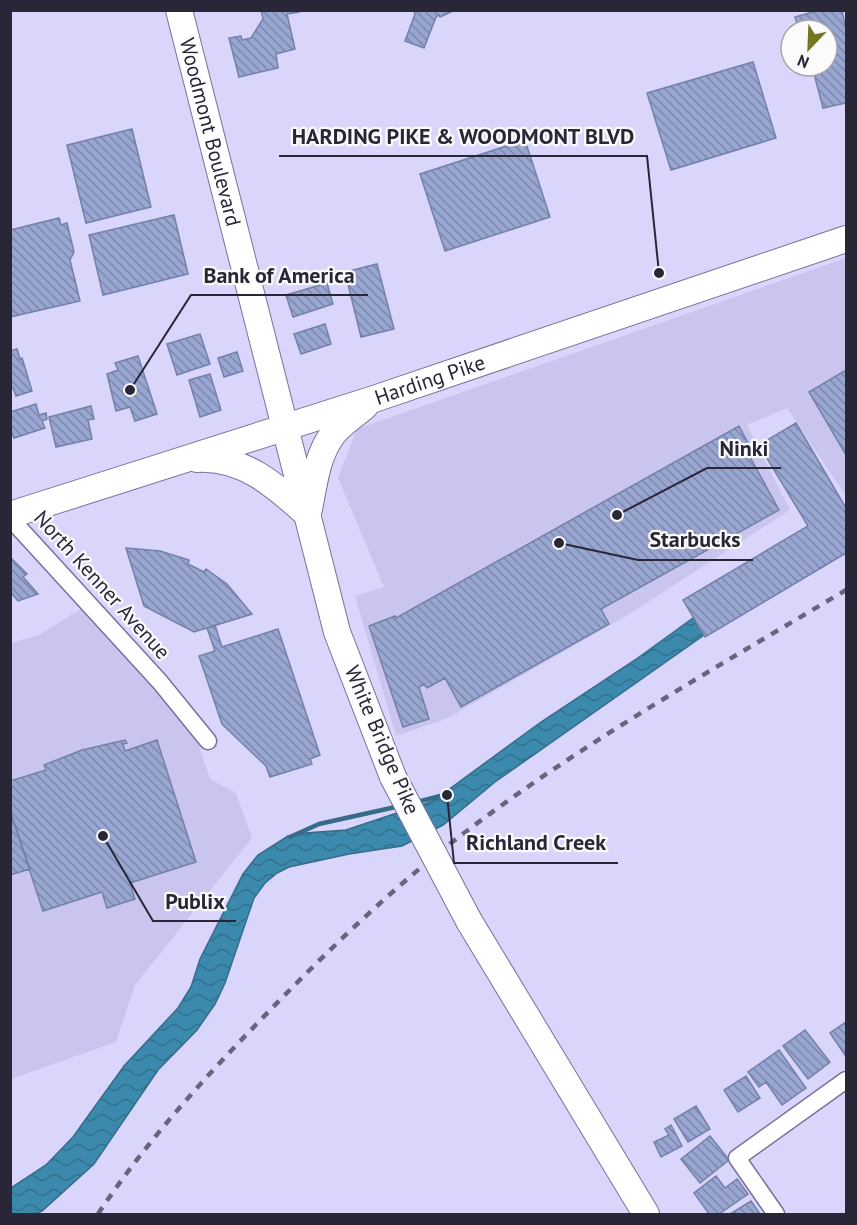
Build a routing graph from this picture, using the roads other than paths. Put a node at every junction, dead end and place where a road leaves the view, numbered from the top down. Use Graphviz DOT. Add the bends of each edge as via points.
graph roads {
  1 [pos="179,10"];
  2 [pos="846,239"];
  3 [pos="374,399"];
  4 [pos="284,428"];
  5 [pos="179,460"];
  6 [pos="308,515"];
  7 [pos="10,516"];
  8 [pos="208,741"];
  9 [pos="846,1080"];
  10 [pos="646,1215"];
  11 [pos="776,1215"];
  1 -- 4 [label="main road, Woodmont Boulevard"];
  2 -- 3 [label="main road, Harding Pike"];
  3 -- 4 [label="main road, Harding Pike"];
  3 -- 6 [label="main road" via="334,433 326,446 316,472"];
  4 -- 5 [label="main road, Harding Pike"];
  4 -- 6 [label="main road, White Bridge Pike"];
  5 -- 6 [label="main road" via="208,458 249,469"];
  5 -- 7 [label="main road, Harding Pike"];
  6 -- 10 [label="main road, White Bridge Pike, bridge" via="337,632 393,777 469,921"];
  7 -- 8 [label="street, North Kenner Avenue"];
  9 -- 11 [label="street" via="737,1158"];
}
